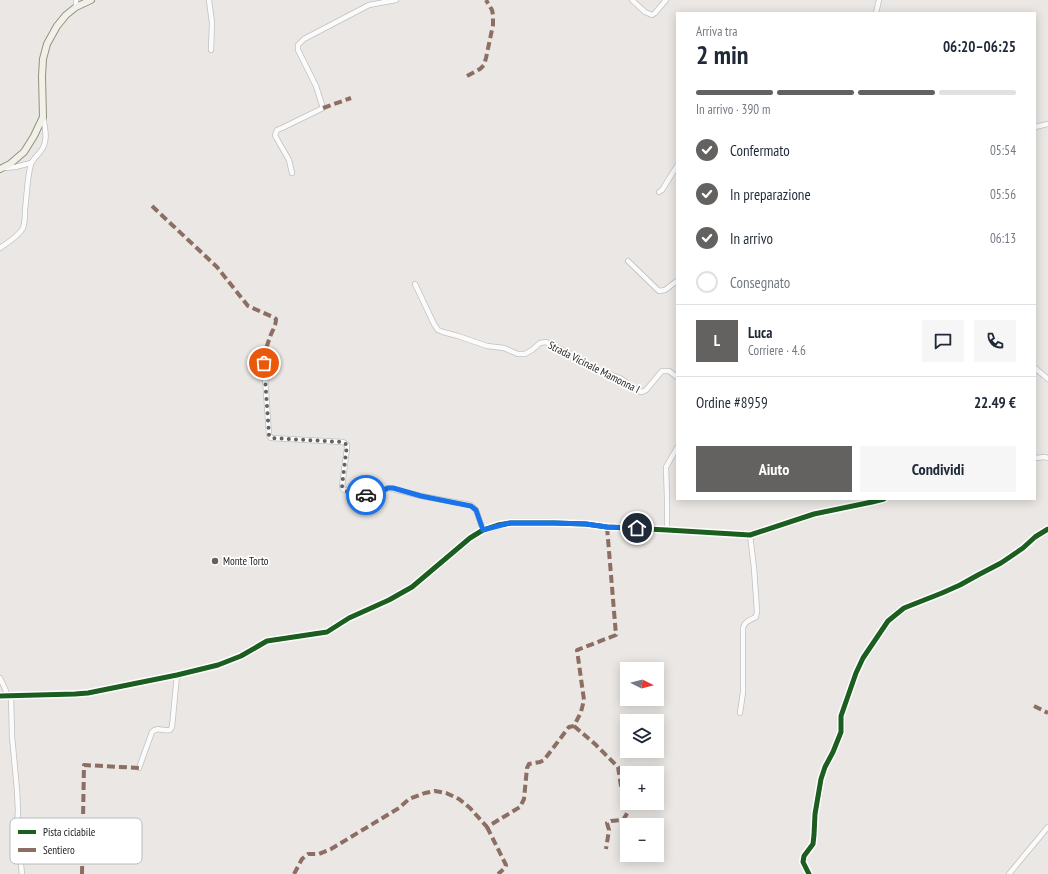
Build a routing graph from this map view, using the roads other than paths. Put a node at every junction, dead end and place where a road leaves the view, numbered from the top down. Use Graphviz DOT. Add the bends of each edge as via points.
graph roads {
  1 [pos="92,0"];
  2 [pos="209,0"];
  3 [pos="396,0"];
  4 [pos="632,0"];
  5 [pos="666,0"];
  6 [pos="879,0"];
  7 [pos="76,3"];
  8 [pos="876,12"];
  9 [pos="211,50"];
  10 [pos="43,117"];
  11 [pos="1048,124"];
  12 [pos="1036,127"];
  13 [pos="31,163"];
  14 [pos="676,168"];
  15 [pos="2,169"];
  16 [pos="292,173"];
  17 [pos="659,192"];
  18 [pos="0,248"];
  19 [pos="628,261"];
  20 [pos="676,281"];
  21 [pos="415,284"];
  22 [pos="264,363"];
  23 [pos="1036,369"];
  24 [pos="676,376"];
  25 [pos="1048,379"];
  26 [pos="676,450"];
  27 [pos="1036,458"];
  28 [pos="1048,458"];
  29 [pos="880,500"];
  30 [pos="1048,529"];
  31 [pos="483,530"];
  32 [pos="666,530"];
  33 [pos="750,535"];
  34 [pos="177,676"];
  35 [pos="0,678"];
  36 [pos="0,696"];
  37 [pos="10,696"];
  38 [pos="740,713"];
  39 [pos="139,768"];
  40 [pos="18,818"];
  41 [pos="1048,827"];
  42 [pos="21,864"];
  43 [pos="22,874"];
  44 [pos="809,874"];
  45 [pos="1009,874"];
  1 -- 7 [label="main road"];
  2 -- 9 [label="street" via="212,23"];
  3 -- 16 [label="street" via="369,5 298,45 323,108 277,130 275,134 289,160"];
  4 -- 5 [label="street" via="652,15"];
  6 -- 8 [label="street"];
  7 -- 10 [label="main road" via="57,26 47,44 42,76"];
  10 -- 13 [label="street" via="46,141 42,151"];
  10 -- 15 [label="main road" via="24,152"];
  11 -- 12 [label="street"];
  13 -- 15 [label="street"];
  13 -- 18 [label="street" via="22,228 12,240"];
  14 -- 17 [label="street"];
  19 -- 20 [label="street" via="659,291 665,290"];
  21 -- 24 [label="street, Strada Vicinale Mamonna I" via="434,324 443,332 518,354 525,354 540,343 546,342 594,368 620,378 642,392 662,371 669,371"];
  22 -- 31 [label="street" via="271,438 343,442 347,448 343,489 373,495 393,488 471,506 476,510"];
  23 -- 25 [label="street"];
  26 -- 32 [label="street" via="666,467"];
  27 -- 28 [label="street"];
  29 -- 33 [label="street" via="814,514"];
  30 -- 44 [label="street" via="1001,563 942,594 904,608 888,622 863,658 841,716 841,732 821,779 813,844 804,856 803,862"];
  31 -- 32 [label="street" via="510,523 529,523"];
  31 -- 34 [label="street" via="412,587 349,618 327,632 267,641 241,656 218,665"];
  32 -- 33 [label="street"];
  33 -- 38 [label="street" via="757,611 756,617 746,621 742,628 743,692"];
  34 -- 37 [label="street" via="88,693"];
  34 -- 39 [label="street" via="172,726 168,731 155,729 152,732"];
  35 -- 37 [label="street"];
  36 -- 37 [label="street"];
  37 -- 40 [label="street"];
  41 -- 45 [label="street"];
  42 -- 43 [label="street"];
}
